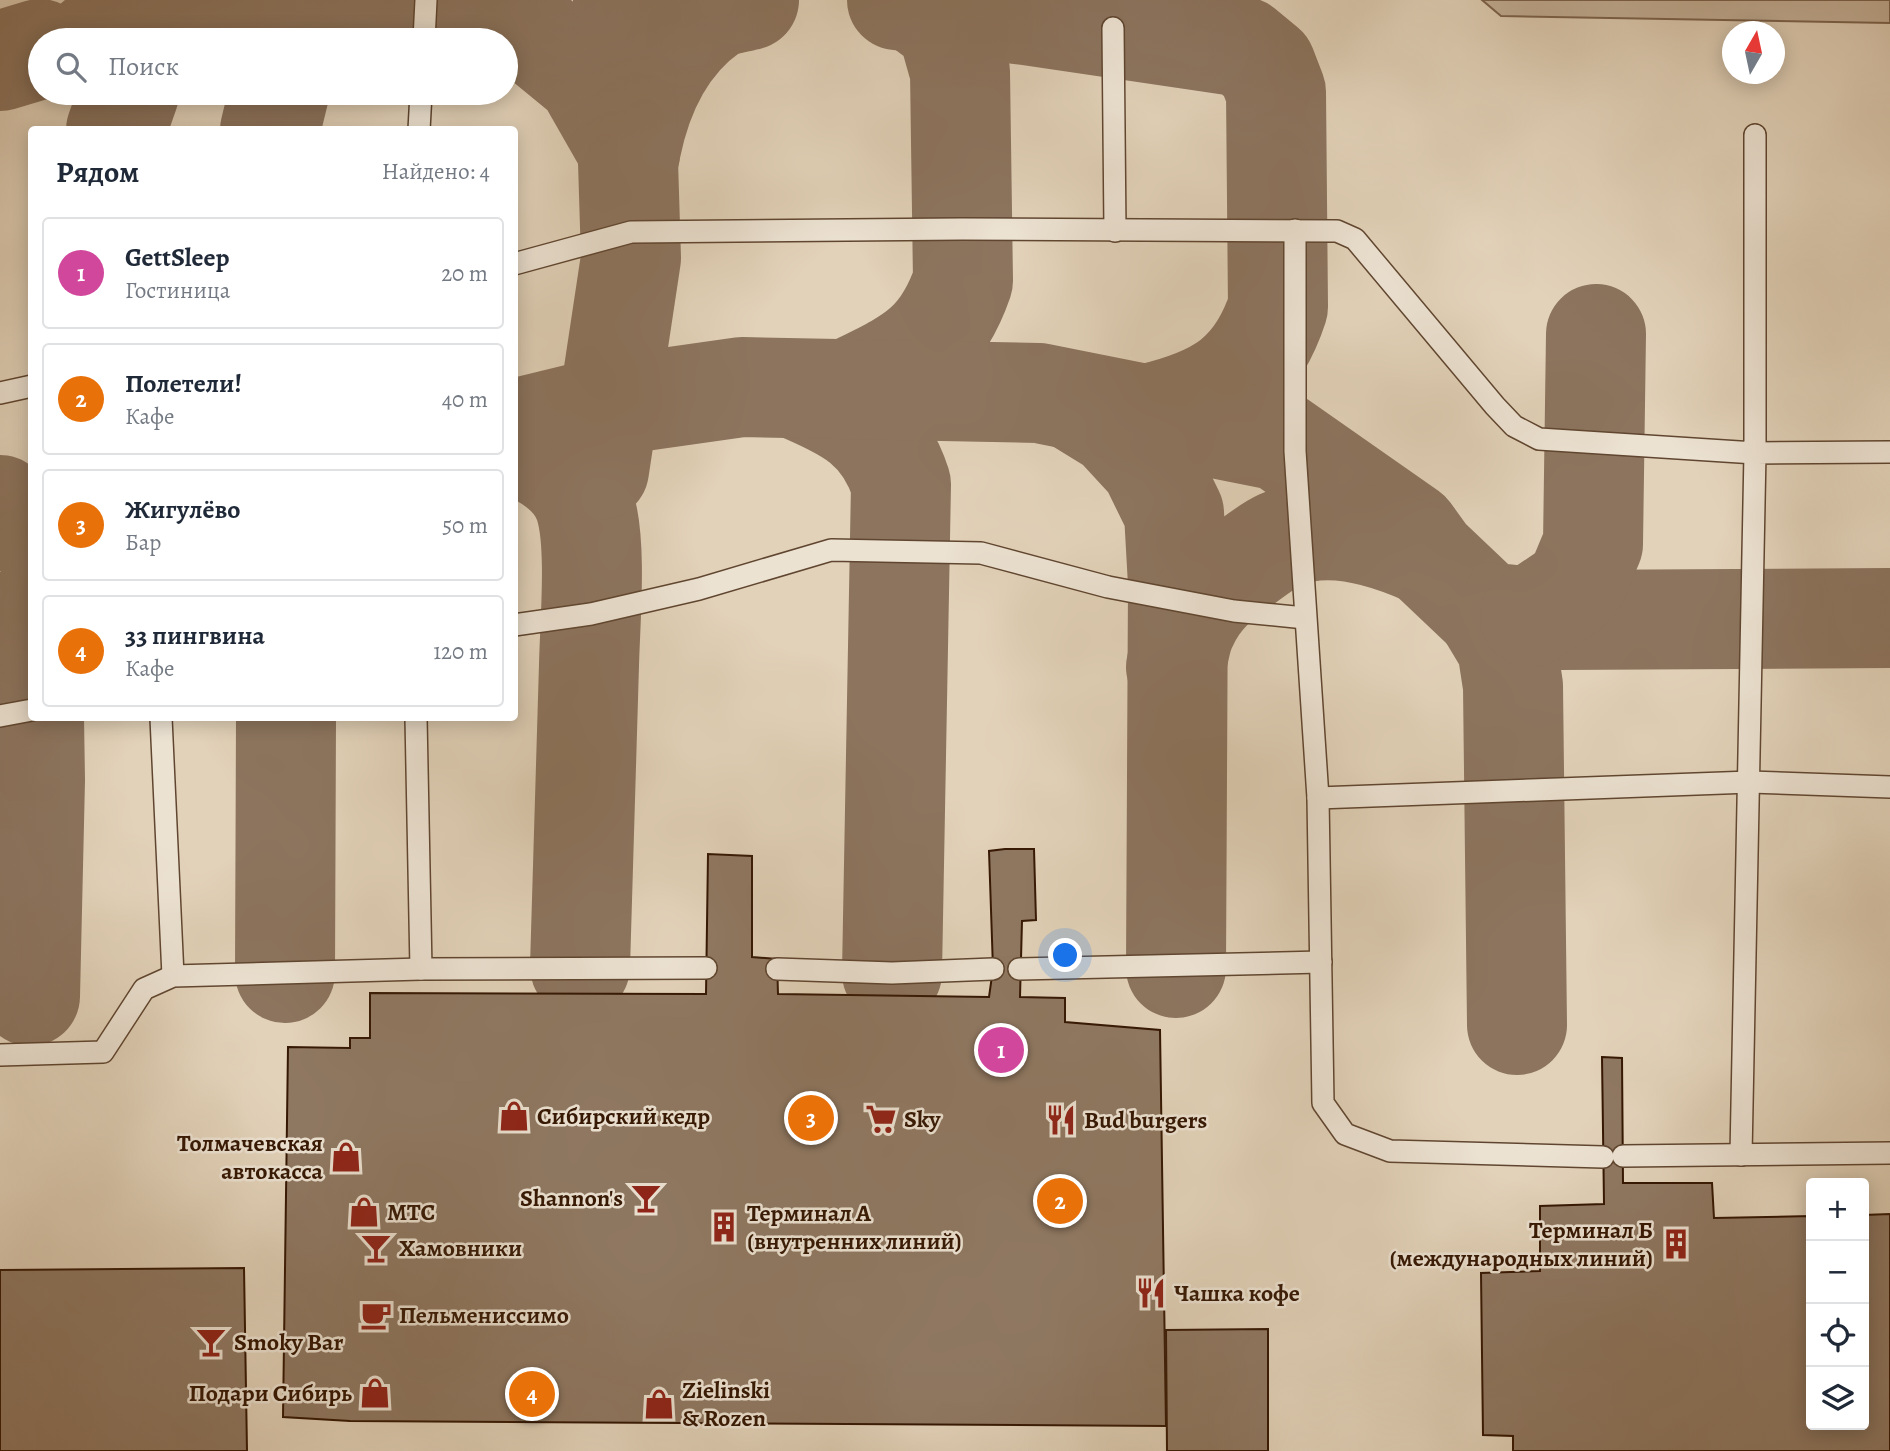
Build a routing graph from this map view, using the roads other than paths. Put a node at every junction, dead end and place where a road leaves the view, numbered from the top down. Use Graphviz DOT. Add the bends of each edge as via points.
graph roads {
  1 [pos="426,0"];
  2 [pos="425,28"];
  3 [pos="1113,28"];
  4 [pos="420,105"];
  5 [pos="419,126"];
  6 [pos="1755,135"];
  7 [pos="1295,230"];
  8 [pos="1115,231"];
  9 [pos="518,263"];
  10 [pos="28,387"];
  11 [pos="0,393"];
  12 [pos="1890,452"];
  13 [pos="1755,453"];
  14 [pos="1305,618"];
  15 [pos="518,624"];
  16 [pos="28,711"];
  17 [pos="0,716"];
  18 [pos="161,721"];
  19 [pos="416,721"];
  20 [pos="1750,782"];
  21 [pos="1890,787"];
  22 [pos="1318,798"];
  23 [pos="1321,962"];
  24 [pos="706,968"];
  25 [pos="421,969"];
  26 [pos="777,969"];
  27 [pos="993,969"];
  28 [pos="1019,969"];
  29 [pos="173,976"];
  30 [pos="0,1055"];
  31 [pos="1890,1153"];
  32 [pos="1741,1155"];
  1 -- 2 [label="lane"];
  3 -- 8 [label="lane"];
  4 -- 5 [label="lane"];
  6 -- 13 [label="lane"];
  7 -- 8 [label="lane"];
  7 -- 13 [label="lane" via="1337,231 1355,239 1495,406 1525,433 1539,439"];
  7 -- 14 [label="lane" via="1294,440"];
  8 -- 9 [label="lane" via="631,232"];
  10 -- 11 [label="lane"];
  12 -- 13 [label="lane"];
  13 -- 20 [label="lane"];
  14 -- 15 [label="lane" via="1234,611 1108,587 981,553 831,550 699,589 590,614"];
  14 -- 22 [label="lane"];
  16 -- 17 [label="lane"];
  18 -- 29 [label="lane"];
  19 -- 25 [label="lane"];
  20 -- 21 [label="lane"];
  20 -- 22 [label="lane"];
  20 -- 32 [label="lane"];
  22 -- 23 [label="lane"];
  23 -- 28 [label="lane"];
  23 -- 32 [label="lane" via="1323,1103 1345,1134 1390,1151"];
  24 -- 25 [label="lane"];
  25 -- 29 [label="lane"];
  26 -- 27 [label="lane" via="892,973"];
  29 -- 30 [label="lane" via="144,989 103,1052"];
  31 -- 32 [label="lane"];
}
